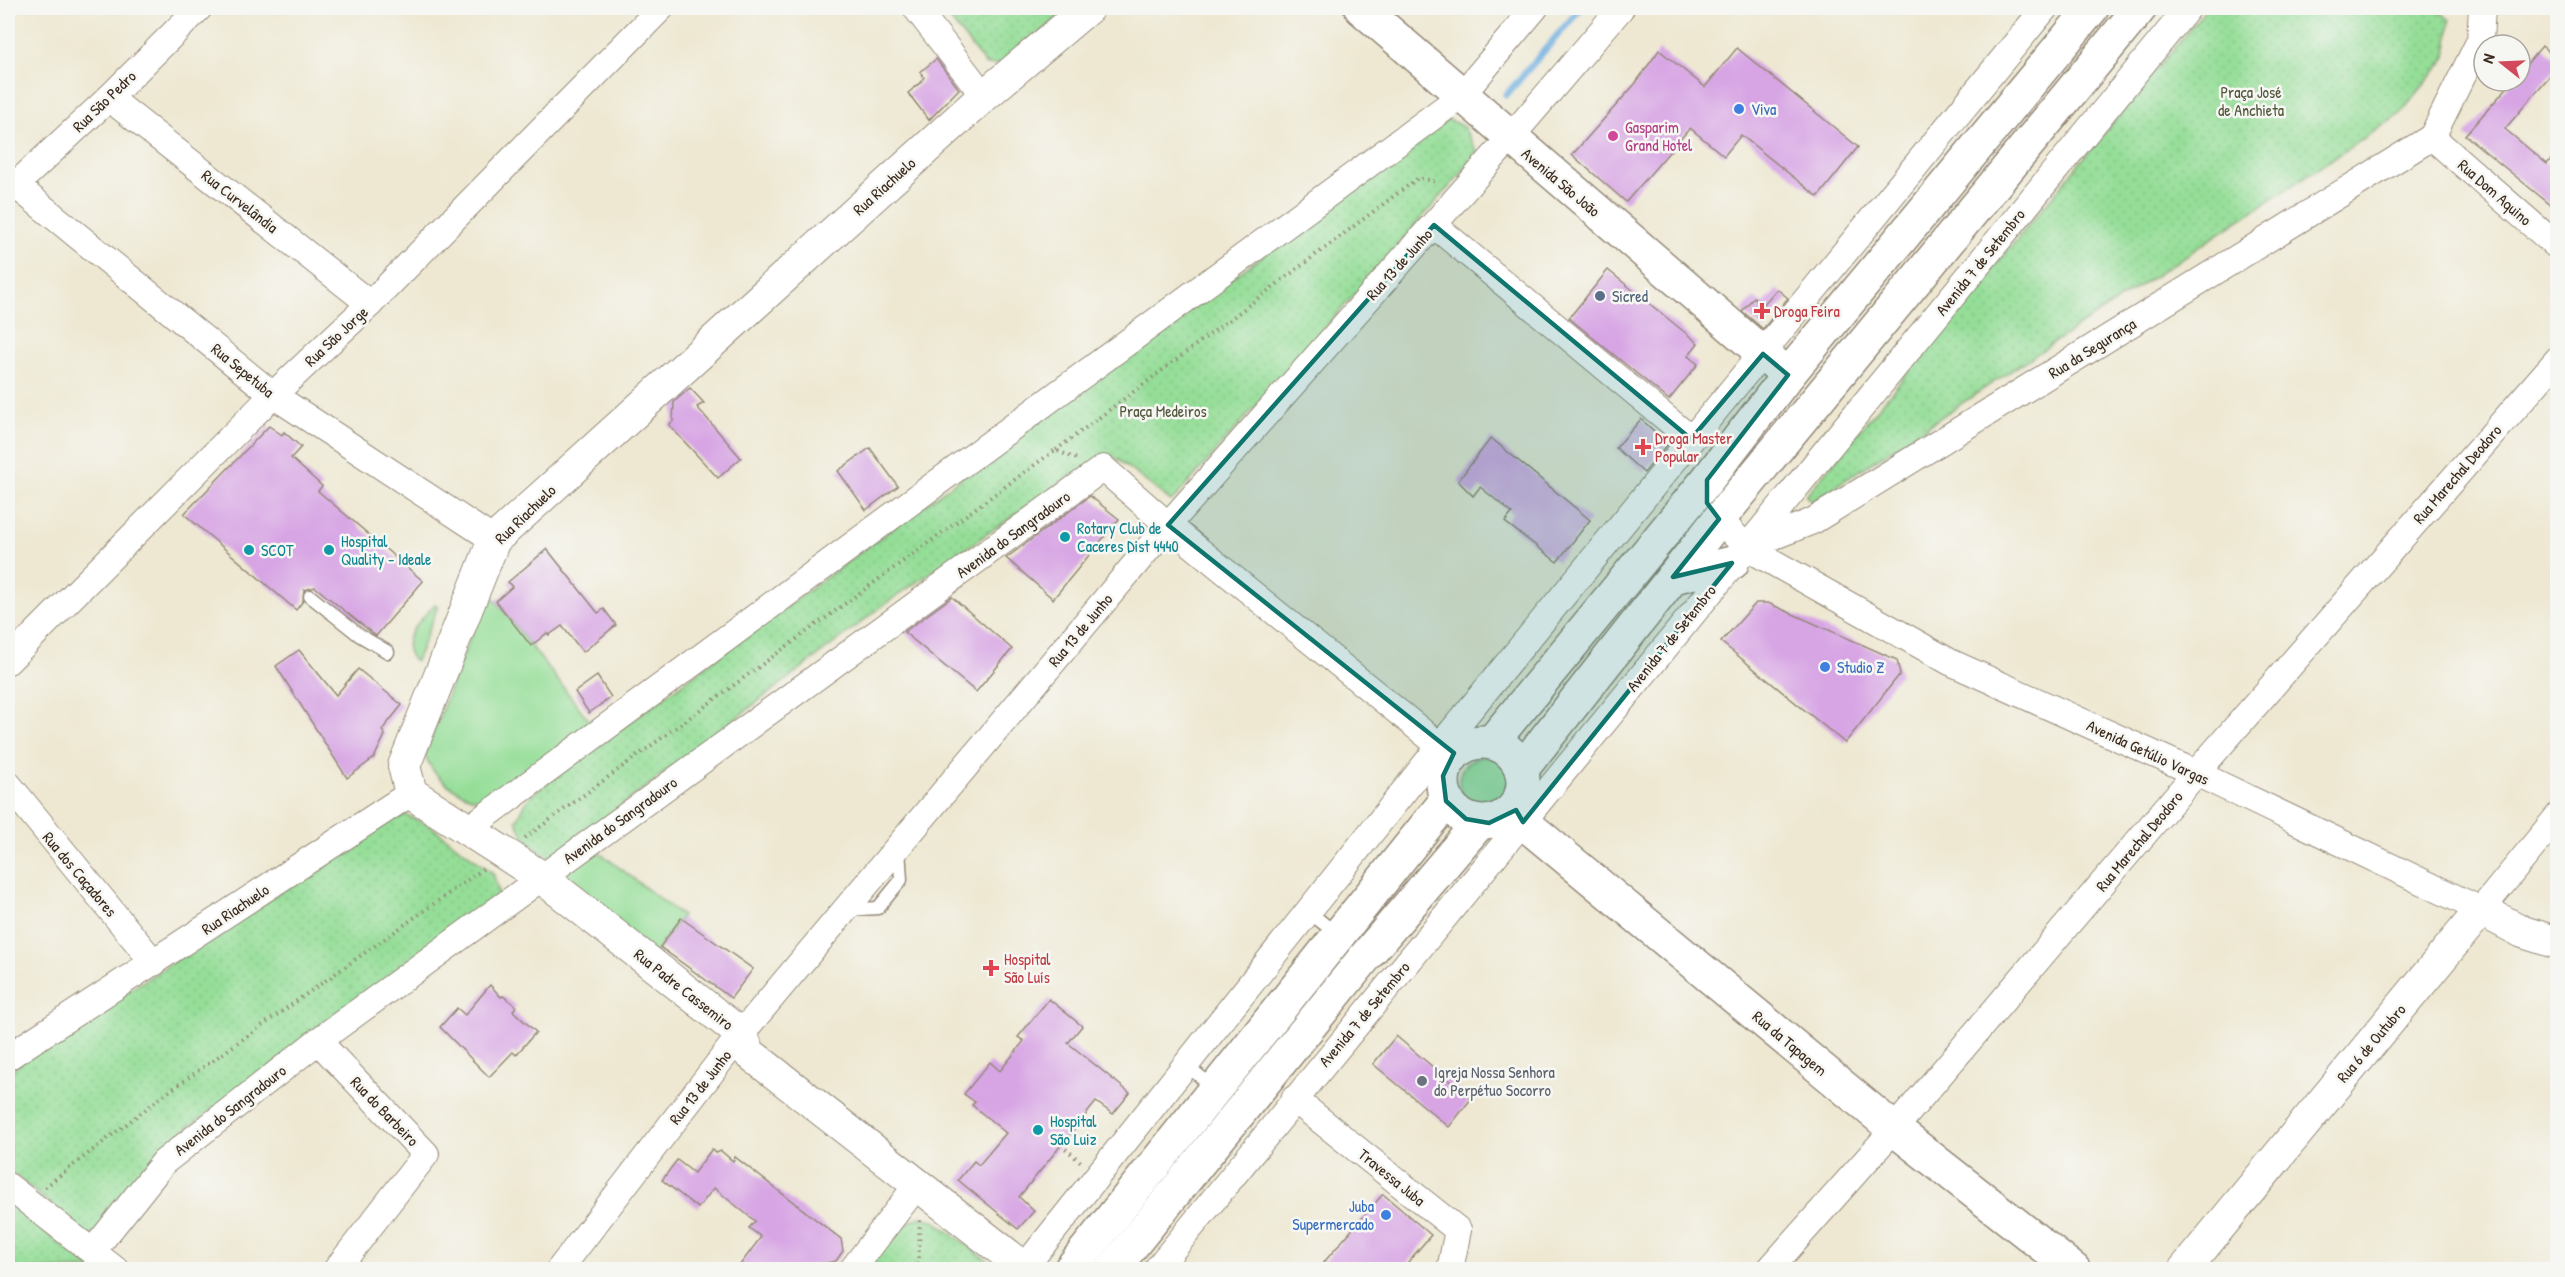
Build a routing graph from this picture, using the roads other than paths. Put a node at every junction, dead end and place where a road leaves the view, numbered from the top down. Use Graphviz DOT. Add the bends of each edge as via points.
graph roads {
  1 [pos="199,8"];
  2 [pos="661,8"];
  3 [pos="916,8"];
  4 [pos="1088,8"];
  5 [pos="1361,8"];
  6 [pos="1535,8"];
  7 [pos="1621,8"];
  8 [pos="2092,8"];
  9 [pos="2140,8"];
  10 [pos="2188,8"];
  11 [pos="2482,8"];
  12 [pos="2042,12"];
  13 [pos="2067,39"];
  14 [pos="2095,62"];
  15 [pos="2123,87"];
  16 [pos="984,96"];
  17 [pos="1461,96"];
  18 [pos="109,98"];
  19 [pos="2432,137"];
  20 [pos="1510,138"];
  21 [pos="10,186"];
  22 [pos="1434,225"];
  23 [pos="2558,247"];
  24 [pos="370,304"];
  25 [pos="1763,354"];
  26 [pos="2558,359"];
  27 [pos="1788,375"];
  28 [pos="273,396"];
  29 [pos="1692,439"];
  30 [pos="1707,480"];
  31 [pos="1719,519"];
  32 [pos="1168,525"];
  33 [pos="494,540"];
  34 [pos="1739,555"];
  35 [pos="1673,577"];
  36 [pos="310,596"];
  37 [pos="388,652"];
  38 [pos="8,661"];
  39 [pos="1492,742"];
  40 [pos="1447,750"];
  41 [pos="1521,770"];
  42 [pos="2196,774"];
  43 [pos="8,784"];
  44 [pos="411,793"];
  45 [pos="1446,801"];
  46 [pos="1519,815"];
  47 [pos="2558,816"];
  48 [pos="1479,823"];
  49 [pos="468,829"];
  50 [pos="541,877"];
  51 [pos="2481,910"];
  52 [pos="1309,912"];
  53 [pos="1339,935"];
  54 [pos="2558,943"];
  55 [pos="154,963"];
  56 [pos="1380,967"];
  57 [pos="741,1034"];
  58 [pos="318,1041"];
  59 [pos="8,1057"];
  60 [pos="1187,1066"];
  61 [pos="1294,1098"];
  62 [pos="1242,1109"];
  63 [pos="1894,1129"];
  64 [pos="917,1185"];
  65 [pos="1104,1186"];
  66 [pos="16,1189"];
  67 [pos="1163,1234"];
  68 [pos="93,1251"];
  69 [pos="116,1269"];
  70 [pos="336,1269"];
  71 [pos="559,1269"];
  72 [pos="852,1269"];
  73 [pos="1025,1269"];
  74 [pos="1070,1269"];
  75 [pos="1112,1269"];
  76 [pos="1156,1269"];
  77 [pos="1450,1269"];
  78 [pos="1769,1269"];
  79 [pos="2074,1269"];
  80 [pos="2184,1269"];
  1 -- 18 [label="street, Rua São Pedro"];
  2 -- 24 [label="street, Rua São Jorge"];
  3 -- 16 [label="street"];
  4 -- 16 [label="street, Rua Riachuelo"];
  5 -- 17 [label="main road, Avenida São João"];
  6 -- 17 [label="street"];
  7 -- 20 [label="street, Rua 13 de Junho"];
  8 -- 13 [label="main road"];
  9 -- 14 [label="main road"];
  10 -- 15 [label="street, Avenida 7 de Setembro"];
  11 -- 19 [label="street" via="2480,40"];
  12 -- 13 [label="street"];
  12 -- 25 [label="street, Avenida 7 de Setembro"];
  13 -- 27 [label="main road"];
  14 -- 15 [label="street"];
  14 -- 31 [label="main road"];
  15 -- 34 [label="street, Avenida 7 de Setembro"];
  16 -- 33 [label="street, Rua Riachuelo"];
  17 -- 20 [label="main road, Avenida São João"];
  17 -- 49 [label="street"];
  18 -- 21 [label="street, Rua São Pedro"];
  18 -- 24 [label="street, Rua Curvelândia"];
  19 -- 23 [label="street, Rua Dom Aquino"];
  19 -- 34 [label="street, Rua da Segurança" via="1813,521"];
  20 -- 22 [label="street, Rua 13 de Junho"];
  20 -- 25 [label="main road, Avenida São João"];
  21 -- 28 [label="street, Rua Sepetuba"];
  22 -- 29 [label="street"];
  22 -- 32 [label="street, Rua 13 de Junho"];
  24 -- 28 [label="street, Rua São Jorge"];
  25 -- 27 [label="main road, Avenida São João"];
  25 -- 29 [label="street, Avenida 7 de Setembro"];
  26 -- 42 [label="street, Rua Marechal Deodoro"];
  27 -- 30 [label="main road"];
  28 -- 33 [label="street, Rua Sepetuba"];
  28 -- 38 [label="street, Rua São Jorge"];
  29 -- 40 [label="street, Avenida 7 de Setembro"];
  30 -- 31 [label="main road" via="1707,503"];
  30 -- 39 [label="main road"];
  31 -- 34 [label="street, Avenida Getúlio Vargas"];
  31 -- 35 [label="main road"];
  32 -- 40 [label="street"];
  32 -- 50 [label="street, Avenida do Sangradouro" via="1103,468"];
  32 -- 57 [label="street, Rua 13 de Junho"];
  33 -- 44 [label="street, Rua Riachuelo" via="404,766"];
  34 -- 35 [label="main road"];
  34 -- 42 [label="street, Avenida Getúlio Vargas" via="1950,662"];
  34 -- 46 [label="street, Avenida 7 de Setembro"];
  35 -- 41 [label="main road"];
  36 -- 37 [label="lane" via="359,635"];
  39 -- 40 [label="main road"];
  39 -- 41 [label="main road" via="1505,748"];
  40 -- 45 [label="main road" via="1443,776"];
  40 -- 52 [label="street, Avenida 7 de Setembro"];
  41 -- 46 [label="main road"];
  42 -- 51 [label="street, Avenida Getúlio Vargas"];
  42 -- 63 [label="street, Rua Marechal Deodoro"];
  43 -- 55 [label="street, Rua dos Caçadores"];
  44 -- 49 [label="street, Rua Padre Cassemiro"];
  44 -- 55 [label="street, Rua Riachuelo"];
  45 -- 48 [label="main road" via="1455,812"];
  45 -- 53 [label="main road, Avenida 7 de Setembro"];
  46 -- 48 [label="main road"];
  46 -- 56 [label="street, Avenida 7 de Setembro"];
  46 -- 63 [label="main road, Rua da Tapagem"];
  47 -- 51 [label="street, Rua 6 de Outubro"];
  48 -- 56 [label="main road, Avenida 7 de Setembro"];
  49 -- 50 [label="street, Rua Padre Cassemiro"];
  50 -- 57 [label="street, Rua Padre Cassemiro"];
  50 -- 58 [label="street, Avenida do Sangradouro"];
  51 -- 54 [label="street, Avenida Getúlio Vargas" via="2523,932"];
  51 -- 80 [label="street, Rua 6 de Outubro"];
  52 -- 53 [label="lane"];
  52 -- 60 [label="street, Avenida 7 de Setembro"];
  53 -- 62 [label="main road, Avenida 7 de Setembro"];
  55 -- 59 [label="street, Rua Riachuelo"];
  56 -- 61 [label="street, Avenida 7 de Setembro"];
  56 -- 62 [label="main road, Avenida 7 de Setembro"];
  57 -- 64 [label="street, Rua Padre Cassemiro" via="749,1053"];
  57 -- 71 [label="street, Rua 13 de Junho"];
  58 -- 68 [label="street, Avenida do Sangradouro" via="164,1162"];
  58 -- 70 [label="street, Rua do Barbeiro" via="426,1154"];
  60 -- 62 [label="lane"];
  60 -- 65 [label="street, Avenida 7 de Setembro"];
  61 -- 62 [label="street, Avenida 7 de Setembro"];
  61 -- 77 [label="street, Travessa Juba" via="1458,1230"];
  62 -- 65 [label="main road, Avenida 7 de Setembro"];
  62 -- 67 [label="main road, Avenida 7 de Setembro"];
  63 -- 78 [label="street, Rua Marechal Deodoro"];
  63 -- 79 [label="main road, Rua da Tapagem"];
  64 -- 72 [label="street"];
  64 -- 73 [label="street, Rua Padre Cassemiro"];
  65 -- 73 [label="street, Avenida 7 de Setembro"];
  65 -- 74 [label="main road, Avenida 7 de Setembro"];
  66 -- 68 [label="street"];
  67 -- 75 [label="main road, Avenida 7 de Setembro"];
  67 -- 76 [label="street, Avenida 7 de Setembro"];
  68 -- 69 [label="street"];
}
